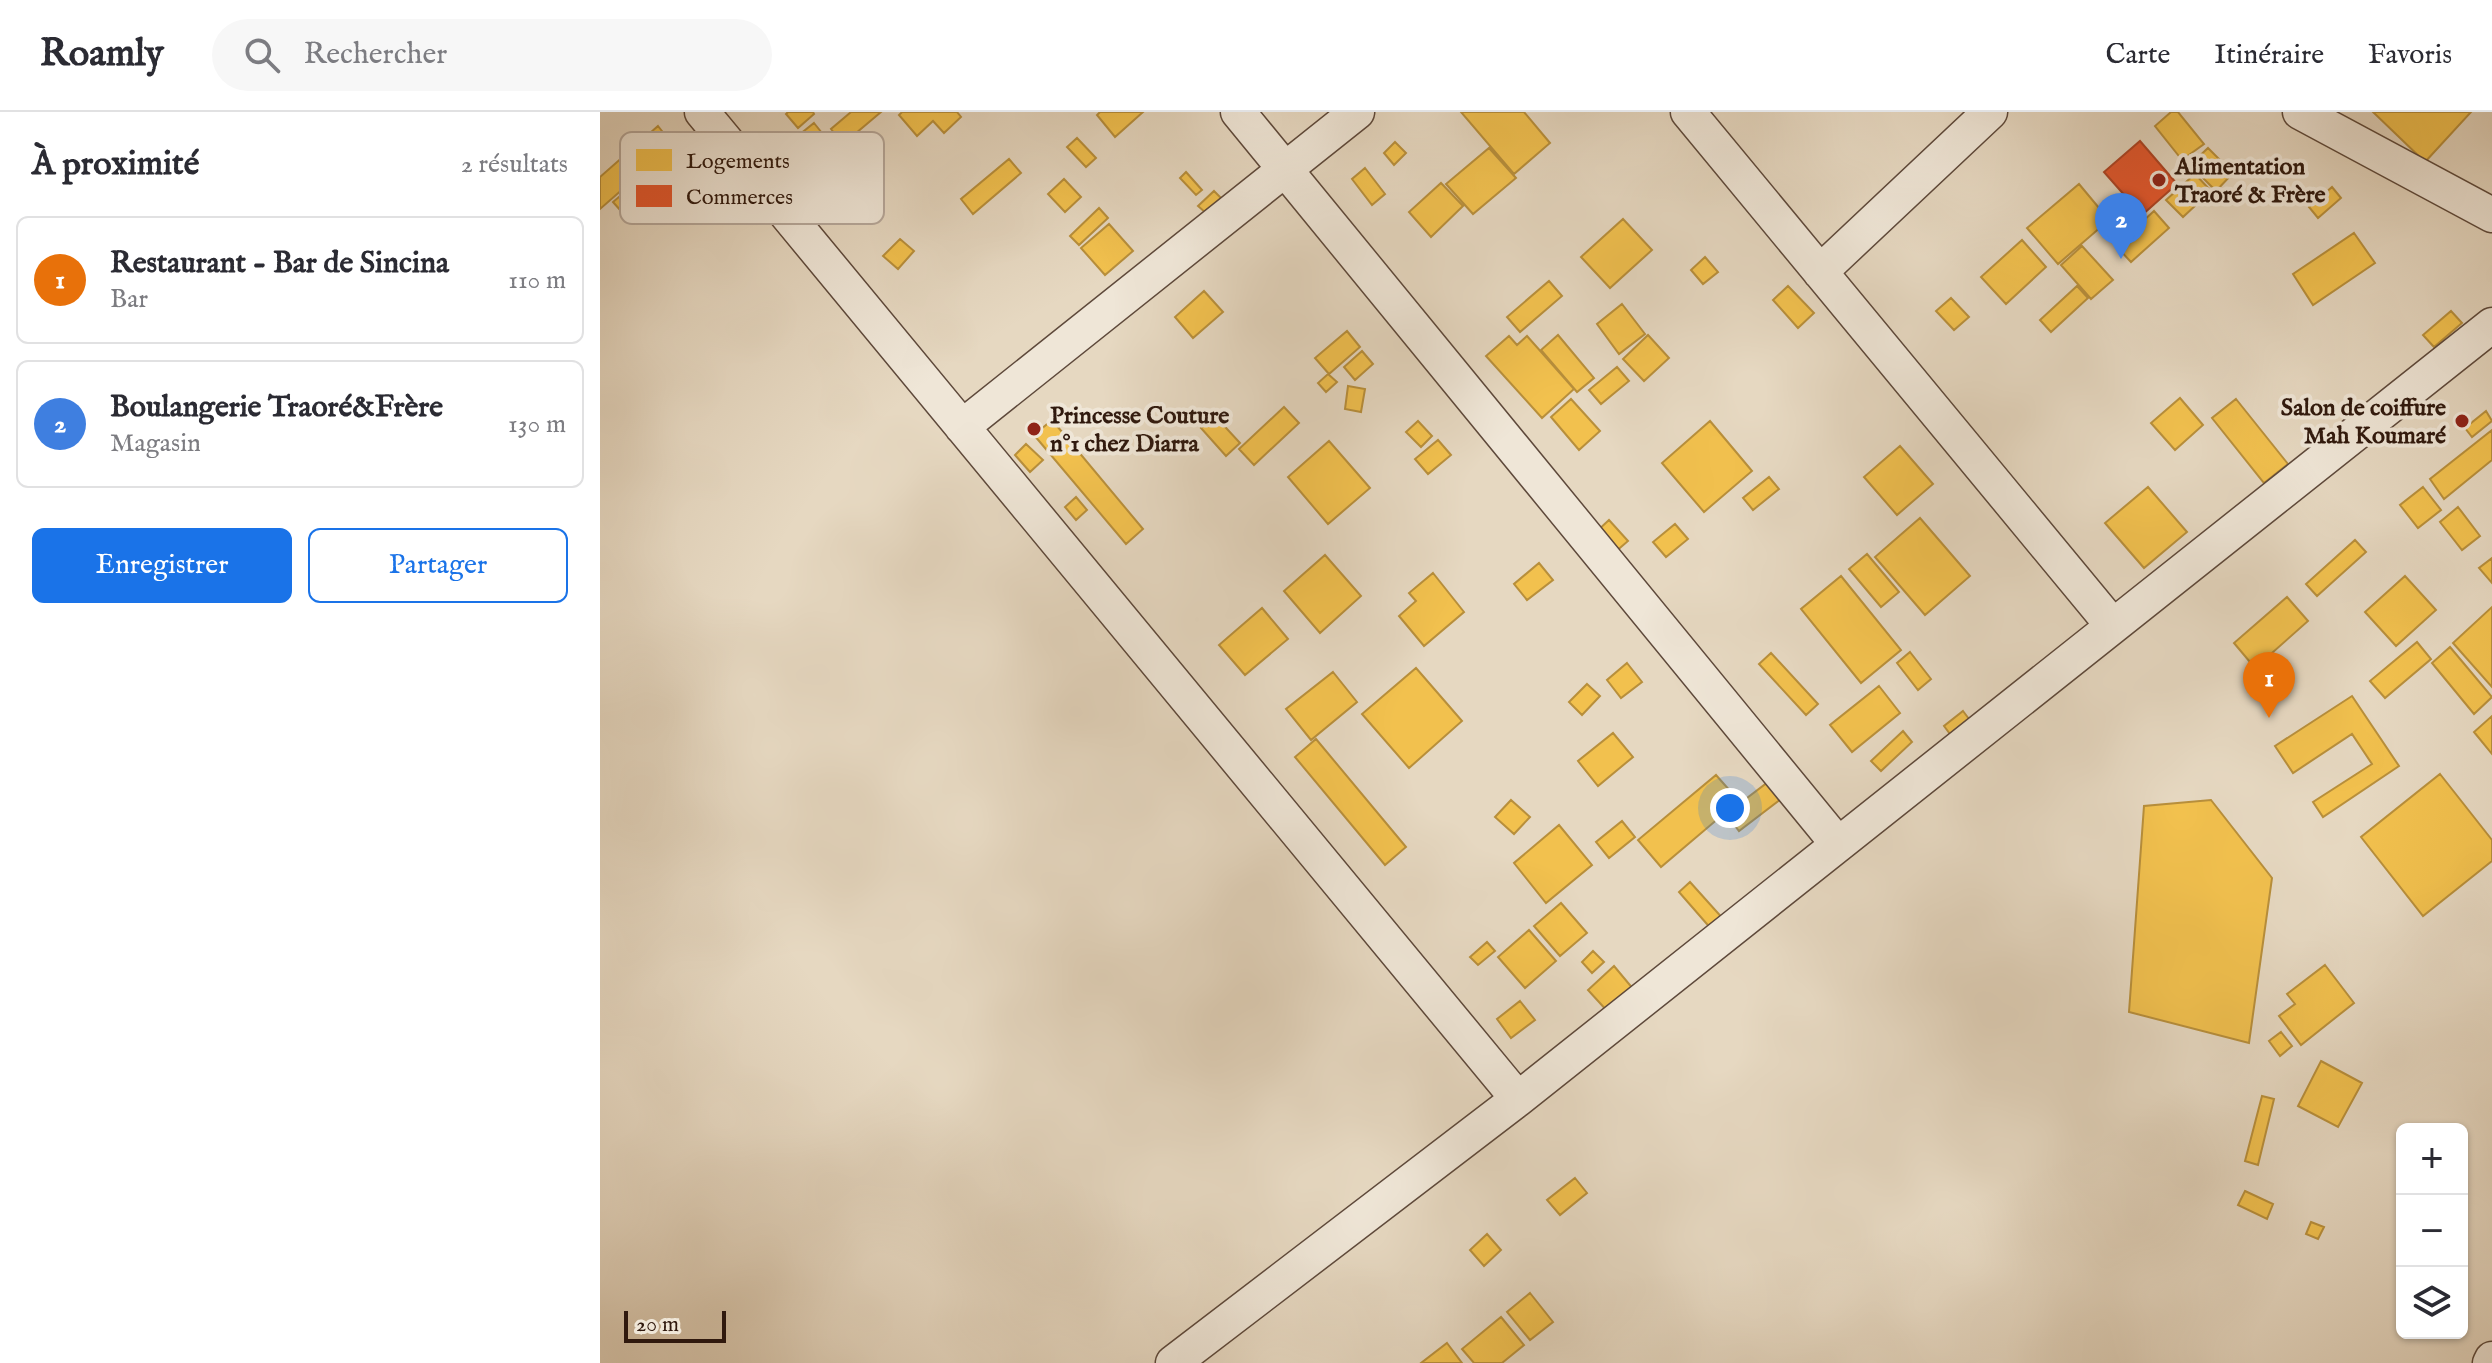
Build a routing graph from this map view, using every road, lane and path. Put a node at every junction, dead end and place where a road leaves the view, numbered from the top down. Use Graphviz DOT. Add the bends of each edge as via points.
graph roads {
  1 [pos="702,112"];
  2 [pos="1238,112"];
  3 [pos="1357,112"];
  4 [pos="1688,112"];
  5 [pos="1990,112"];
  6 [pos="2300,112"];
  7 [pos="719,132"];
  8 [pos="1285,170"];
  9 [pos="2492,215"];
  10 [pos="794,224"];
  11 [pos="1820,272"];
  12 [pos="2492,325"];
  13 [pos="962,427"];
  14 [pos="2113,626"];
  15 [pos="1837,843"];
  16 [pos="1518,1099"];
  17 [pos="1173,1363"];
  1 -- 7 [label="street"];
  2 -- 8 [label="street"];
  3 -- 8 [label="street"];
  4 -- 11 [label="street"];
  5 -- 11 [label="street"];
  6 -- 9 [label="street"];
  8 -- 13 [label="street"];
  8 -- 15 [label="street"];
  10 -- 13 [label="street"];
  11 -- 14 [label="street"];
  12 -- 14 [label="street"];
  13 -- 16 [label="street"];
  14 -- 15 [label="street"];
  15 -- 16 [label="street"];
  16 -- 17 [label="street"];
}
